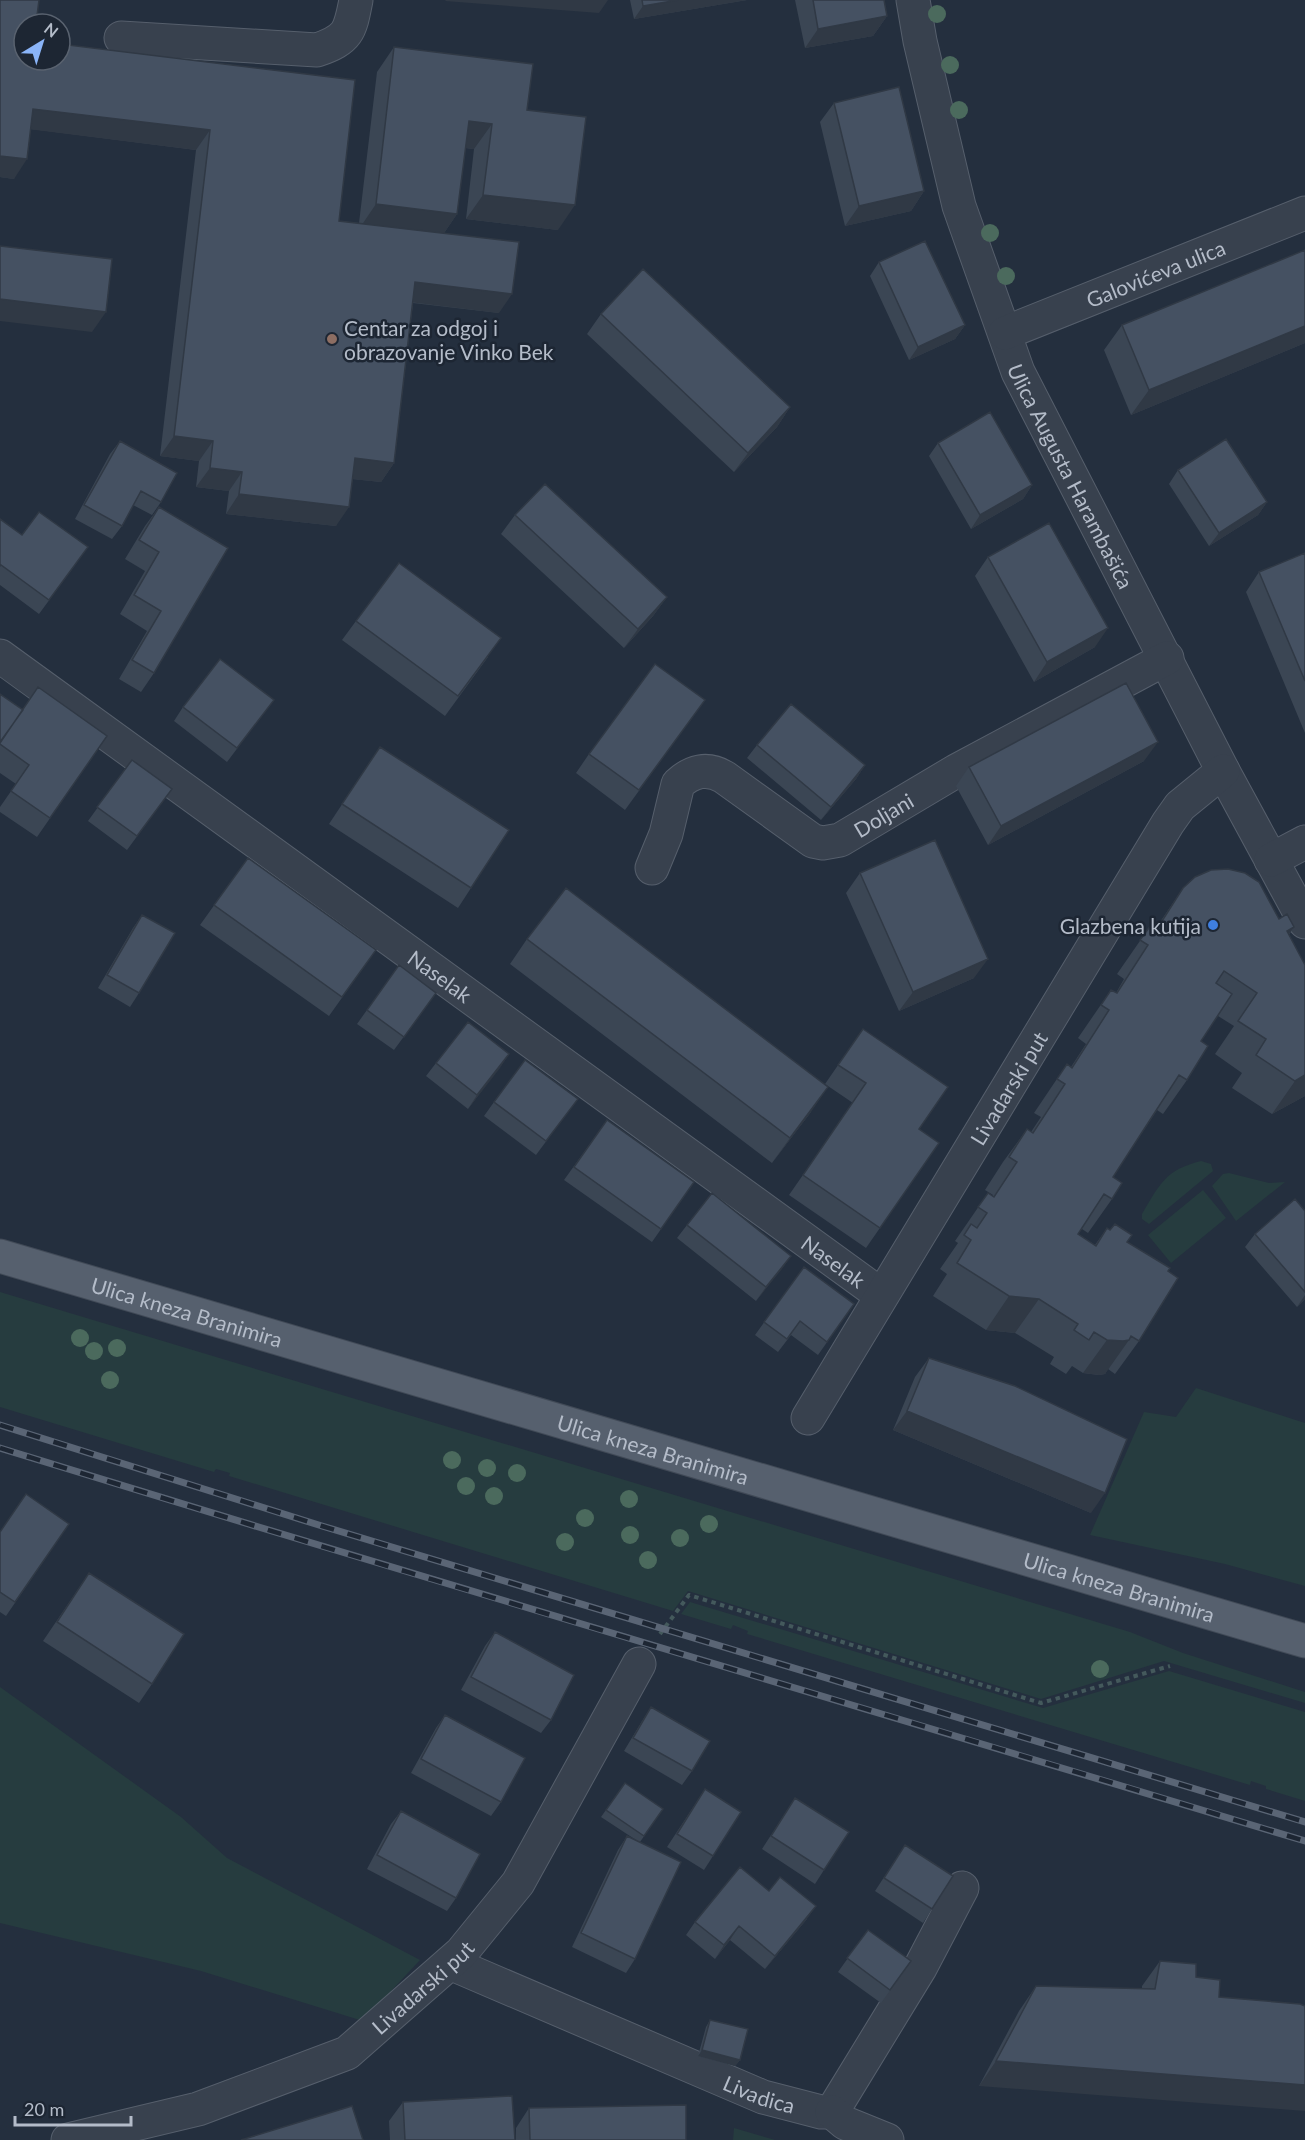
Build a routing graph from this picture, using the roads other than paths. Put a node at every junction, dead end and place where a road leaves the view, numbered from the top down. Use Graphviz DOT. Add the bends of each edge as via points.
graph roads {
  1 [pos="356,0"];
  2 [pos="913,0"];
  3 [pos="121,38"];
  4 [pos="1305,213"];
  5 [pos="1005,333"];
  6 [pos="0,656"];
  7 [pos="1167,658"];
  8 [pos="1223,771"];
  9 [pos="1305,842"];
  10 [pos="1271,860"];
  11 [pos="652,868"];
  12 [pos="1305,922"];
  13 [pos="0,1256"];
  14 [pos="881,1295"];
  15 [pos="808,1418"];
  16 [pos="1305,1641"];
  17 [pos="639,1664"];
  18 [pos="962,1888"];
  19 [pos="450,1963"];
  20 [pos="832,2112"];
  21 [pos="68,2140"];
  22 [pos="887,2140"];
  1 -- 3 [label="street" via="351,26 342,40 317,50"];
  2 -- 5 [label="street, Ulica Augusta Harambašića" via="959,206"];
  4 -- 5 [label="street, Galovićeva ulica"];
  5 -- 7 [label="street, Ulica Augusta Harambašića" via="1018,372"];
  6 -- 14 [label="street, Naselak"];
  7 -- 8 [label="street, Ulica Augusta Harambašića"];
  7 -- 11 [label="street, Doljani" via="956,771 840,840 813,841 716,772 696,771 678,784 666,834"];
  8 -- 10 [label="street, Ulica Augusta Harambašića"];
  8 -- 14 [label="street, Livadarski put" via="1180,806 1168,823"];
  9 -- 10 [label="street"];
  10 -- 12 [label="street, Ulica Augusta Harambašića"];
  13 -- 16 [label="main road, Ulica kneza Branimira"];
  14 -- 15 [label="street, Livadarski put"];
  17 -- 19 [label="street, Livadarski put" via="518,1883"];
  18 -- 20 [label="street" via="920,1968"];
  19 -- 20 [label="street, Livadica" via="763,2097"];
  19 -- 21 [label="street, Livadarski put" via="347,2053 198,2109"];
  20 -- 22 [label="street" via="845,2123"];
}
